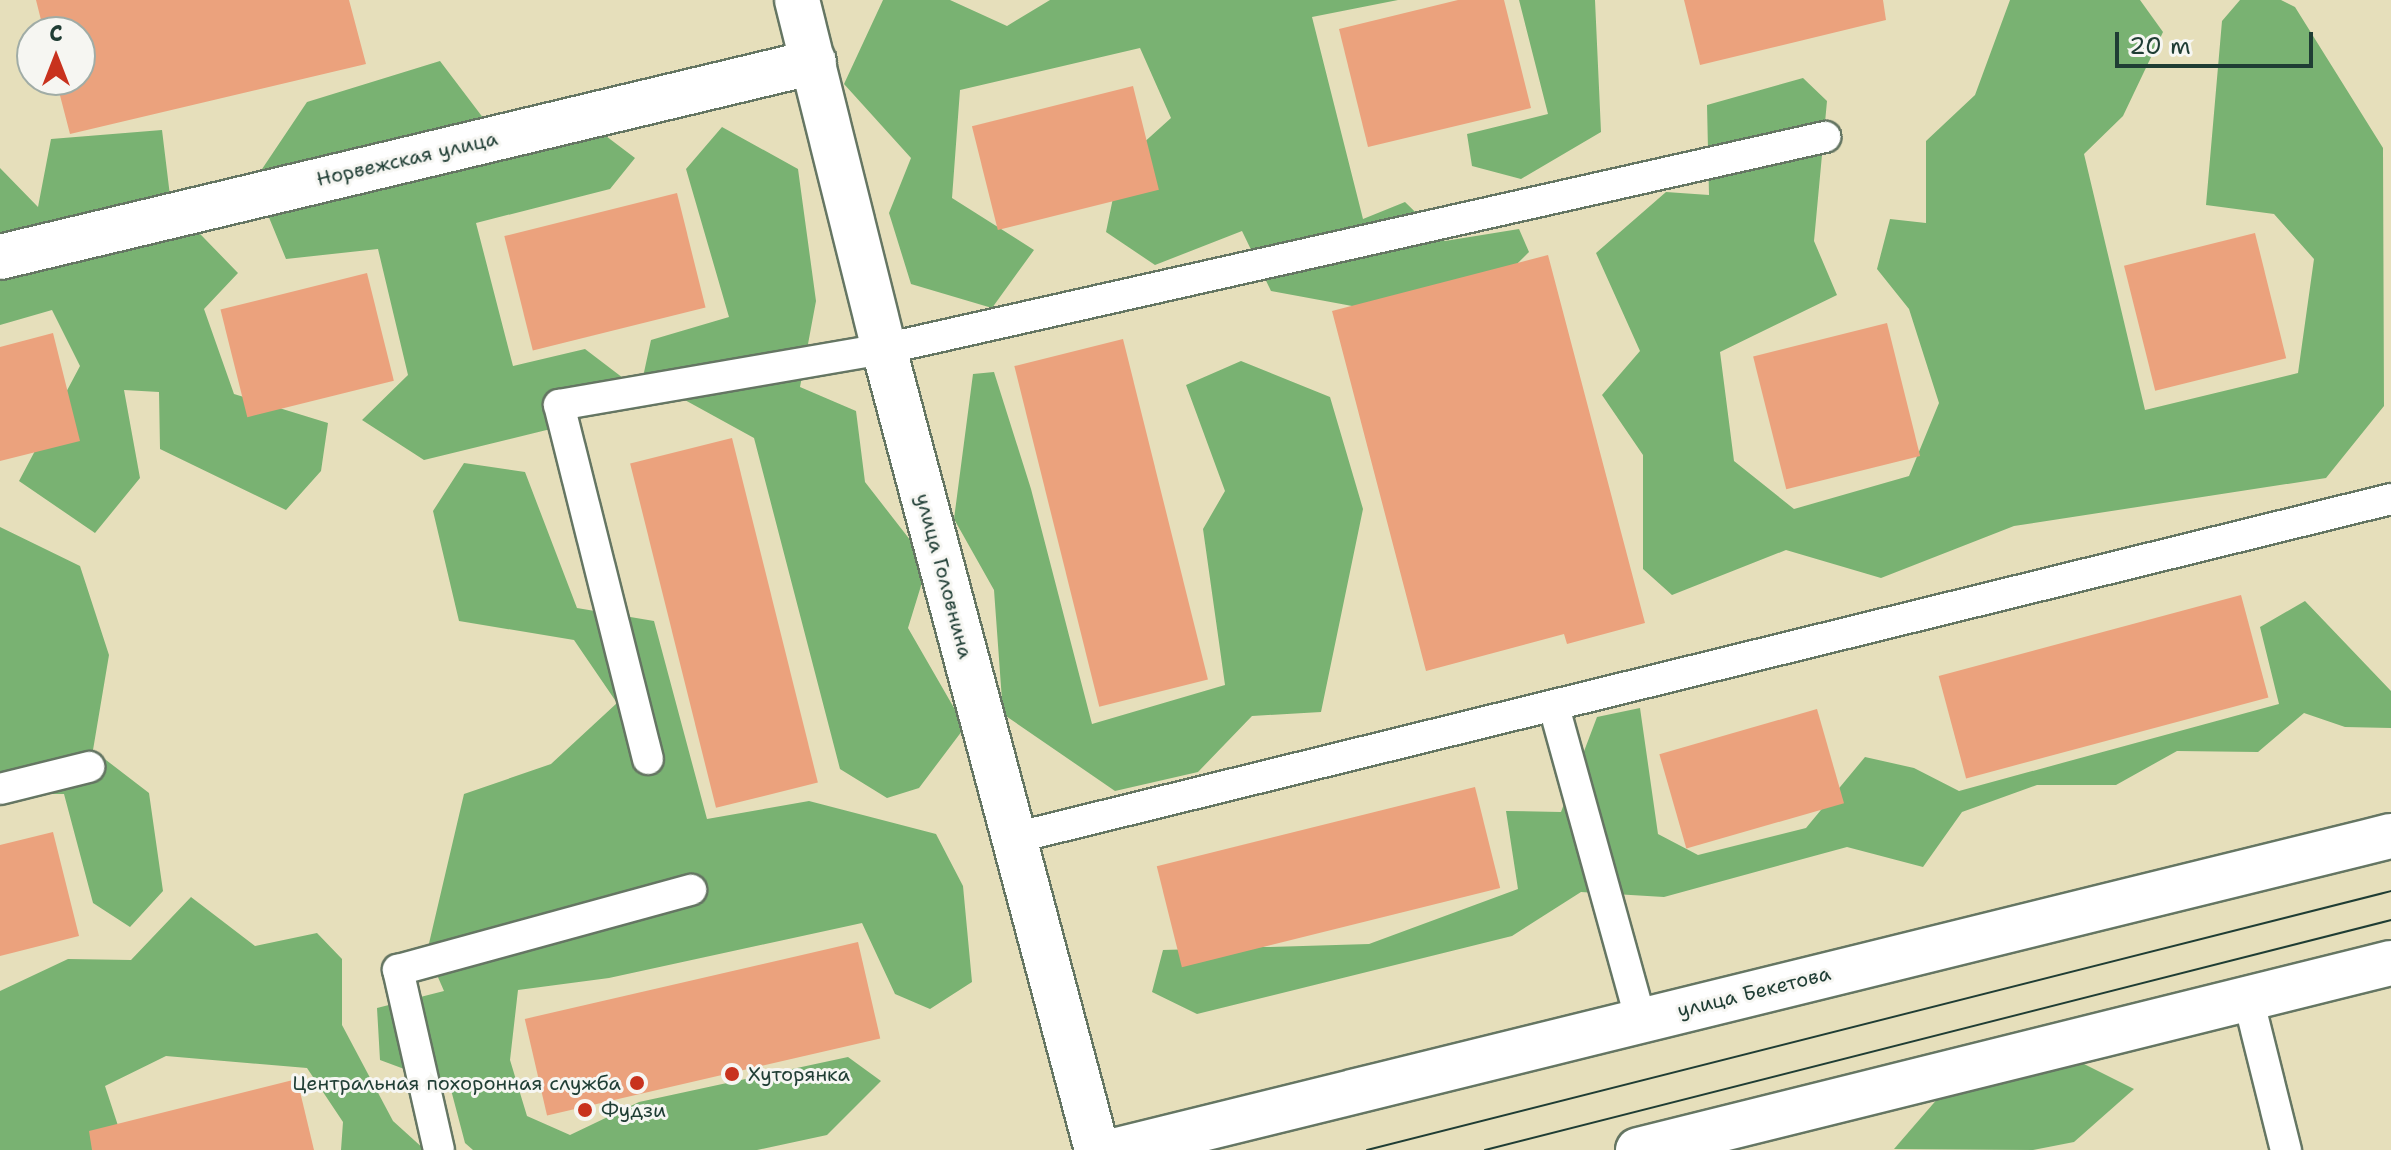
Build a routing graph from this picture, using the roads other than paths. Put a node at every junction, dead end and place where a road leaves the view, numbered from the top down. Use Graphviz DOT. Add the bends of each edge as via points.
graph roads {
  1 [pos="797,0"];
  2 [pos="814,62"];
  3 [pos="1825,137"];
  4 [pos="0,257"];
  5 [pos="884,349"];
  6 [pos="2391,499"];
  7 [pos="1554,707"];
  8 [pos="648,759"];
  9 [pos="89,767"];
  10 [pos="0,789"];
  11 [pos="2391,836"];
  12 [pos="1014,838"];
  13 [pos="691,890"];
  14 [pos="2391,963"];
  15 [pos="2248,998"];
  16 [pos="1641,1020"];
  17 [pos="439,1150"];
  18 [pos="1097,1150"];
  19 [pos="1117,1150"];
  20 [pos="1638,1150"];
  21 [pos="2286,1150"];
  1 -- 2 [label="main road, улица Головнина"];
  2 -- 4 [label="main road, Норвежская улица"];
  2 -- 5 [label="main road, улица Головнина"];
  3 -- 5 [label="lane"];
  5 -- 8 [label="lane" via="559,405"];
  5 -- 12 [label="main road, улица Головнина"];
  6 -- 7 [label="lane"];
  7 -- 12 [label="lane"];
  7 -- 16 [label="lane"];
  9 -- 10 [label="lane"];
  11 -- 16 [label="main road, улица Бекетова"];
  12 -- 18 [label="main road, улица Головнина"];
  13 -- 17 [label="lane" via="398,970"];
  14 -- 15 [label="main road"];
  15 -- 20 [label="main road"];
  15 -- 21 [label="lane"];
  16 -- 19 [label="main road, улица Бекетова"];
}
